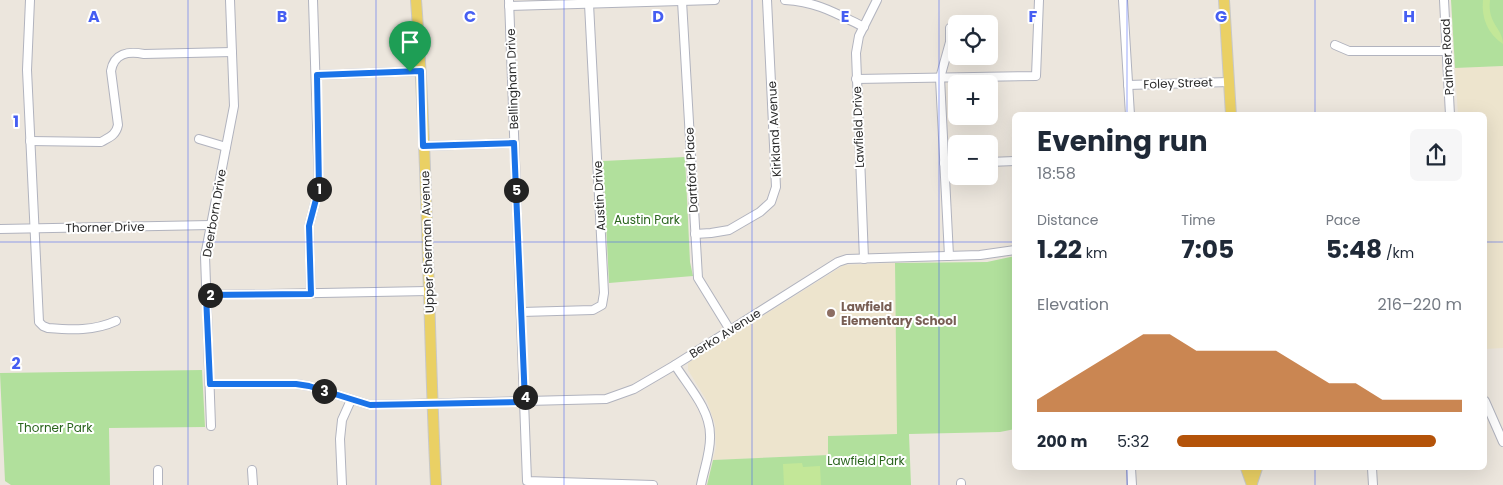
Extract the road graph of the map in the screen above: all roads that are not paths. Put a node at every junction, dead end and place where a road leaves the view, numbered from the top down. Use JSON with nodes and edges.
{"nodes":[{"id":1,"x":30,"y":0,"type":"edge"},
{"id":2,"x":230,"y":0,"type":"edge"},
{"id":3,"x":313,"y":0,"type":"edge"},
{"id":4,"x":416,"y":0,"type":"edge"},
{"id":5,"x":715,"y":0,"type":"edge"},
{"id":6,"x":767,"y":0,"type":"edge"},
{"id":7,"x":785,"y":0,"type":"edge"},
{"id":8,"x":877,"y":0,"type":"edge"},
{"id":9,"x":1038,"y":0,"type":"edge"},
{"id":10,"x":1123,"y":0,"type":"edge"},
{"id":11,"x":1224,"y":0,"type":"edge"},
{"id":12,"x":1444,"y":0,"type":"edge"},
{"id":13,"x":682,"y":1,"type":"edge"},
{"id":14,"x":509,"y":3,"type":"edge"},
{"id":15,"x":589,"y":4,"type":"junction"},
{"id":16,"x":864,"y":27,"type":"junction"},
{"id":17,"x":1335,"y":45,"type":"dead end"},
{"id":18,"x":948,"y":49,"type":"edge"},
{"id":19,"x":1447,"y":51,"type":"junction"},
{"id":20,"x":232,"y":52,"type":"junction"},
{"id":21,"x":421,"y":71,"type":"junction"},
{"id":22,"x":317,"y":75,"type":"junction"},
{"id":23,"x":940,"y":78,"type":"junction"},
{"id":24,"x":856,"y":79,"type":"junction"},
{"id":25,"x":1229,"y":82,"type":"junction"},
{"id":26,"x":1128,"y":85,"type":"junction"},
{"id":27,"x":1130,"y":112,"type":"edge"},
{"id":28,"x":1231,"y":112,"type":"edge"},
{"id":29,"x":1450,"y":112,"type":"edge"},
{"id":30,"x":199,"y":139,"type":"dead end"},
{"id":31,"x":30,"y":141,"type":"junction"},
{"id":32,"x":514,"y":143,"type":"junction"},
{"id":33,"x":226,"y":146,"type":"junction"},
{"id":34,"x":423,"y":146,"type":"junction"},
{"id":35,"x":1012,"y":161,"type":"edge"},
{"id":36,"x":998,"y":162,"type":"edge"},
{"id":37,"x":944,"y":163,"type":"junction"},
{"id":38,"x":948,"y":163,"type":"edge"},
{"id":39,"x":211,"y":226,"type":"junction"},
{"id":40,"x":34,"y":228,"type":"junction"},
{"id":41,"x":0,"y":229,"type":"edge"},
{"id":42,"x":695,"y":234,"type":"junction"},
{"id":43,"x":1012,"y":250,"type":"edge"},
{"id":44,"x":949,"y":256,"type":"junction"},
{"id":45,"x":864,"y":259,"type":"junction"},
{"id":46,"x":428,"y":290,"type":"junction"},
{"id":47,"x":311,"y":294,"type":"junction"},
{"id":48,"x":206,"y":295,"type":"junction"},
{"id":49,"x":521,"y":312,"type":"junction"},
{"id":50,"x":116,"y":321,"type":"dead end"},
{"id":51,"x":730,"y":330,"type":"junction"},
{"id":52,"x":675,"y":365,"type":"junction"},
{"id":53,"x":210,"y":384,"type":"junction"},
{"id":54,"x":351,"y":400,"type":"junction"},
{"id":55,"x":525,"y":402,"type":"junction"},
{"id":56,"x":432,"y":403,"type":"junction"},
{"id":57,"x":1487,"y":406,"type":"edge"},
{"id":58,"x":212,"y":426,"type":"dead end"},
{"id":59,"x":1503,"y":442,"type":"edge"},
{"id":60,"x":158,"y":470,"type":"dead end"},
{"id":61,"x":252,"y":470,"type":"dead end"},
{"id":62,"x":1131,"y":470,"type":"edge"},
{"id":63,"x":1247,"y":470,"type":"edge"},
{"id":64,"x":1256,"y":470,"type":"edge"},
{"id":65,"x":1372,"y":470,"type":"edge"},
{"id":66,"x":609,"y":484,"type":"edge"},
{"id":67,"x":1252,"y":484,"type":"edge"},
{"id":68,"x":158,"y":485,"type":"edge"},
{"id":69,"x":253,"y":485,"type":"edge"},
{"id":70,"x":342,"y":485,"type":"edge"},
{"id":71,"x":436,"y":485,"type":"edge"},
{"id":72,"x":653,"y":485,"type":"edge"},
{"id":73,"x":700,"y":485,"type":"edge"},
{"id":74,"x":1132,"y":485,"type":"edge"},
{"id":75,"x":1373,"y":485,"type":"edge"}],
"edges":[{"from":1,"to":31,"type":"street"},
{"from":2,"to":20,"type":"street","name":"Deerborn Drive"},
{"from":3,"to":22,"type":"street"},
{"from":4,"to":21,"type":"main road","name":"Upper Sherman Avenue"},
{"from":5,"to":13,"type":"street"},
{"from":6,"to":42,"type":"street","name":"Kirkland Avenue"},
{"from":7,"to":16,"type":"street"},
{"from":8,"to":16,"type":"street","name":"Lawfield Drive"},
{"from":9,"to":23,"type":"street"},
{"from":10,"to":26,"type":"street"},
{"from":11,"to":25,"type":"main road"},
{"from":12,"to":19,"type":"street","name":"Palmer Road"},
{"from":13,"to":15,"type":"street"},
{"from":13,"to":42,"type":"street","name":"Dartford Place"},
{"from":14,"to":15,"type":"street"},
{"from":14,"to":32,"type":"street","name":"Bellingham Drive"},
{"from":15,"to":49,"type":"street","name":"Austin Drive"},
{"from":16,"to":24,"type":"street","name":"Lawfield Drive"},
{"from":17,"to":19,"type":"street"},
{"from":18,"to":23,"type":"street"},
{"from":19,"to":29,"type":"street","name":"Palmer Road"},
{"from":20,"to":31,"type":"street"},
{"from":20,"to":33,"type":"street","name":"Deerborn Drive"},
{"from":21,"to":22,"type":"street"},
{"from":21,"to":34,"type":"main road","name":"Upper Sherman Avenue"},
{"from":22,"to":47,"type":"street"},
{"from":23,"to":24,"type":"street"},
{"from":23,"to":37,"type":"street"},
{"from":24,"to":45,"type":"street","name":"Lawfield Drive"},
{"from":25,"to":26,"type":"street","name":"Foley Street"},
{"from":25,"to":28,"type":"main road"},
{"from":26,"to":27,"type":"street"},
{"from":30,"to":33,"type":"street"},
{"from":31,"to":40,"type":"street"},
{"from":32,"to":34,"type":"street"},
{"from":32,"to":49,"type":"street","name":"Bellingham Drive"},
{"from":33,"to":39,"type":"street","name":"Deerborn Drive"},
{"from":34,"to":46,"type":"main road","name":"Upper Sherman Avenue"},
{"from":35,"to":36,"type":"street"},
{"from":37,"to":38,"type":"street"},
{"from":37,"to":44,"type":"street"},
{"from":39,"to":40,"type":"street","name":"Thorner Drive"},
{"from":39,"to":48,"type":"street","name":"Deerborn Drive"},
{"from":40,"to":41,"type":"street","name":"Thorner Drive"},
{"from":40,"to":50,"type":"street"},
{"from":42,"to":51,"type":"street","name":"Dartford Place"},
{"from":43,"to":44,"type":"street","name":"Berko Avenue"},
{"from":44,"to":45,"type":"street","name":"Berko Avenue"},
{"from":45,"to":51,"type":"street","name":"Berko Avenue"},
{"from":46,"to":47,"type":"street"},
{"from":46,"to":56,"type":"main road","name":"Upper Sherman Avenue"},
{"from":47,"to":48,"type":"street"},
{"from":48,"to":53,"type":"street","name":"Deerborn Drive"},
{"from":49,"to":55,"type":"street","name":"Bellingham Drive"},
{"from":51,"to":52,"type":"street","name":"Berko Avenue"},
{"from":52,"to":55,"type":"street","name":"Berko Avenue"},
{"from":52,"to":73,"type":"street"},
{"from":53,"to":54,"type":"street","name":"Berko Avenue"},
{"from":53,"to":58,"type":"street","name":"Deerborn Drive"},
{"from":54,"to":56,"type":"street","name":"Berko Avenue"},
{"from":54,"to":70,"type":"street"},
{"from":55,"to":56,"type":"street","name":"Berko Avenue"},
{"from":55,"to":66,"type":"street","name":"Bellingham Drive"},
{"from":56,"to":71,"type":"main road","name":"Upper Sherman Avenue"},
{"from":57,"to":59,"type":"street"},
{"from":60,"to":68,"type":"street"},
{"from":61,"to":69,"type":"street"},
{"from":62,"to":74,"type":"street"},
{"from":63,"to":67,"type":"main road"},
{"from":64,"to":67,"type":"main road"},
{"from":65,"to":75,"type":"street"},
{"from":66,"to":72,"type":"street","name":"Bellingham Drive"}]}
